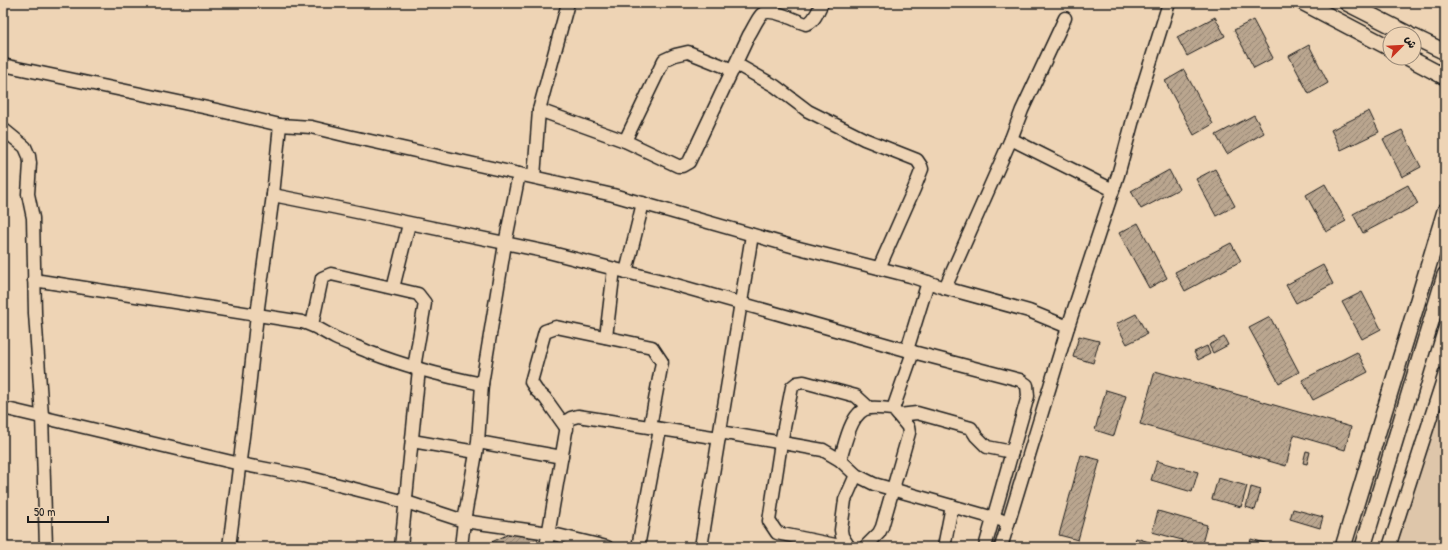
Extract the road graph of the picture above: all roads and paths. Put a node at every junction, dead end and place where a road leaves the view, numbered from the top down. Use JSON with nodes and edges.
{"nodes":[{"id":1,"x":568,"y":3,"type":"edge"},
{"id":2,"x":822,"y":3,"type":"edge"},
{"id":3,"x":1169,"y":3,"type":"edge"},
{"id":4,"x":1304,"y":3,"type":"edge"},
{"id":5,"x":1347,"y":3,"type":"edge"},
{"id":6,"x":1065,"y":18,"type":"dead end"},
{"id":7,"x":1392,"y":26,"type":"edge"},
{"id":8,"x":1422,"y":41,"type":"edge"},
{"id":9,"x":1382,"y":44,"type":"edge"},
{"id":10,"x":1445,"y":52,"type":"edge"},
{"id":11,"x":3,"y":65,"type":"edge"},
{"id":12,"x":1422,"y":65,"type":"edge"},
{"id":13,"x":734,"y":67,"type":"junction"},
{"id":14,"x":1445,"y":77,"type":"edge"},
{"id":15,"x":539,"y":110,"type":"junction"},
{"id":16,"x":280,"y":125,"type":"junction"},
{"id":17,"x":3,"y":129,"type":"edge"},
{"id":18,"x":1011,"y":139,"type":"junction"},
{"id":19,"x":625,"y":141,"type":"junction"},
{"id":20,"x":519,"y":174,"type":"junction"},
{"id":21,"x":534,"y":177,"type":"junction"},
{"id":22,"x":1114,"y":190,"type":"junction"},
{"id":23,"x":274,"y":195,"type":"junction"},
{"id":24,"x":643,"y":203,"type":"junction"},
{"id":25,"x":1445,"y":211,"type":"edge"},
{"id":26,"x":409,"y":224,"type":"junction"},
{"id":27,"x":752,"y":234,"type":"junction"},
{"id":28,"x":505,"y":244,"type":"junction"},
{"id":29,"x":879,"y":268,"type":"junction"},
{"id":30,"x":614,"y":269,"type":"junction"},
{"id":31,"x":626,"y":272,"type":"junction"},
{"id":32,"x":1445,"y":275,"type":"edge"},
{"id":33,"x":34,"y":280,"type":"junction"},
{"id":34,"x":928,"y":282,"type":"junction"},
{"id":35,"x":393,"y":288,"type":"junction"},
{"id":36,"x":945,"y":288,"type":"junction"},
{"id":37,"x":741,"y":304,"type":"junction"},
{"id":38,"x":257,"y":315,"type":"junction"},
{"id":39,"x":312,"y":325,"type":"junction"},
{"id":40,"x":1068,"y":327,"type":"junction"},
{"id":41,"x":606,"y":337,"type":"junction"},
{"id":42,"x":910,"y":351,"type":"junction"},
{"id":43,"x":416,"y":368,"type":"junction"},
{"id":44,"x":1445,"y":373,"type":"edge"},
{"id":45,"x":482,"y":384,"type":"junction"},
{"id":46,"x":3,"y":408,"type":"edge"},
{"id":47,"x":869,"y":408,"type":"junction"},
{"id":48,"x":896,"y":412,"type":"junction"},
{"id":49,"x":42,"y":416,"type":"junction"},
{"id":50,"x":655,"y":428,"type":"junction"},
{"id":51,"x":567,"y":429,"type":"junction"},
{"id":52,"x":719,"y":435,"type":"junction"},
{"id":53,"x":412,"y":441,"type":"junction"},
{"id":54,"x":780,"y":443,"type":"junction"},
{"id":55,"x":477,"y":447,"type":"junction"},
{"id":56,"x":1012,"y":452,"type":"junction"},
{"id":57,"x":562,"y":457,"type":"junction"},
{"id":58,"x":840,"y":460,"type":"junction"},
{"id":59,"x":240,"y":464,"type":"junction"},
{"id":60,"x":856,"y":475,"type":"junction"},
{"id":61,"x":892,"y":490,"type":"junction"},
{"id":62,"x":406,"y":502,"type":"junction"},
{"id":63,"x":952,"y":506,"type":"junction"},
{"id":64,"x":994,"y":518,"type":"junction"},
{"id":65,"x":464,"y":521,"type":"junction"},
{"id":66,"x":1008,"y":522,"type":"junction"},
{"id":67,"x":549,"y":532,"type":"junction"},
{"id":68,"x":46,"y":547,"type":"edge"},
{"id":69,"x":229,"y":547,"type":"edge"},
{"id":70,"x":401,"y":547,"type":"edge"},
{"id":71,"x":461,"y":547,"type":"edge"},
{"id":72,"x":546,"y":547,"type":"edge"},
{"id":73,"x":607,"y":547,"type":"edge"},
{"id":74,"x":638,"y":547,"type":"edge"},
{"id":75,"x":701,"y":547,"type":"edge"},
{"id":76,"x":845,"y":547,"type":"edge"},
{"id":77,"x":849,"y":547,"type":"edge"},
{"id":78,"x":865,"y":547,"type":"edge"},
{"id":79,"x":944,"y":547,"type":"edge"},
{"id":80,"x":985,"y":547,"type":"edge"},
{"id":81,"x":1001,"y":547,"type":"edge"},
{"id":82,"x":1343,"y":547,"type":"edge"},
{"id":83,"x":1363,"y":547,"type":"edge"},
{"id":84,"x":1389,"y":547,"type":"edge"}],
"edges":[{"from":1,"to":15,"type":"street"},
{"from":2,"to":13,"type":"street"},
{"from":3,"to":22,"type":"street"},
{"from":4,"to":9,"type":"main road"},
{"from":5,"to":7,"type":"main road"},
{"from":6,"to":18,"type":"street"},
{"from":8,"to":10,"type":"main road"},
{"from":11,"to":16,"type":"street"},
{"from":12,"to":14,"type":"main road"},
{"from":13,"to":19,"type":"street"},
{"from":13,"to":19,"type":"street"},
{"from":13,"to":29,"type":"street"},
{"from":15,"to":19,"type":"street"},
{"from":15,"to":21,"type":"street"},
{"from":16,"to":20,"type":"street"},
{"from":16,"to":23,"type":"street"},
{"from":17,"to":33,"type":"street"},
{"from":18,"to":22,"type":"street"},
{"from":18,"to":36,"type":"street"},
{"from":20,"to":21,"type":"street"},
{"from":20,"to":28,"type":"street"},
{"from":21,"to":24,"type":"street"},
{"from":22,"to":40,"type":"street"},
{"from":23,"to":26,"type":"street"},
{"from":23,"to":38,"type":"street"},
{"from":24,"to":27,"type":"street"},
{"from":24,"to":31,"type":"street"},
{"from":25,"to":82,"type":"main road"},
{"from":26,"to":28,"type":"street"},
{"from":26,"to":35,"type":"street"},
{"from":27,"to":29,"type":"street"},
{"from":27,"to":37,"type":"street"},
{"from":28,"to":30,"type":"street"},
{"from":28,"to":45,"type":"street"},
{"from":29,"to":34,"type":"street"},
{"from":30,"to":31,"type":"street"},
{"from":30,"to":41,"type":"street"},
{"from":31,"to":37,"type":"street"},
{"from":32,"to":83,"type":"main road"},
{"from":33,"to":38,"type":"street"},
{"from":33,"to":49,"type":"street"},
{"from":34,"to":36,"type":"street"},
{"from":34,"to":42,"type":"street"},
{"from":35,"to":39,"type":"street"},
{"from":35,"to":43,"type":"street"},
{"from":36,"to":40,"type":"street"},
{"from":37,"to":42,"type":"street"},
{"from":37,"to":52,"type":"street"},
{"from":38,"to":39,"type":"street"},
{"from":38,"to":59,"type":"street"},
{"from":39,"to":43,"type":"street"},
{"from":40,"to":66,"type":"street"},
{"from":41,"to":50,"type":"street"},
{"from":41,"to":51,"type":"street"},
{"from":42,"to":48,"type":"street"},
{"from":42,"to":56,"type":"street"},
{"from":43,"to":45,"type":"street"},
{"from":43,"to":53,"type":"street"},
{"from":44,"to":84,"type":"street"},
{"from":45,"to":55,"type":"street"},
{"from":46,"to":49,"type":"street"},
{"from":47,"to":48,"type":"street"},
{"from":47,"to":54,"type":"street"},
{"from":47,"to":58,"type":"street"},
{"from":48,"to":56,"type":"street"},
{"from":48,"to":61,"type":"street"},
{"from":49,"to":59,"type":"street"},
{"from":49,"to":68,"type":"street"},
{"from":50,"to":51,"type":"street"},
{"from":50,"to":52,"type":"street"},
{"from":50,"to":74,"type":"street"},
{"from":51,"to":57,"type":"street"},
{"from":52,"to":54,"type":"street"},
{"from":52,"to":75,"type":"street"},
{"from":53,"to":55,"type":"street"},
{"from":53,"to":62,"type":"street"},
{"from":54,"to":58,"type":"street"},
{"from":54,"to":76,"type":"street"},
{"from":55,"to":57,"type":"street"},
{"from":55,"to":65,"type":"street"},
{"from":56,"to":64,"type":"street"},
{"from":57,"to":67,"type":"street"},
{"from":58,"to":60,"type":"street"},
{"from":59,"to":62,"type":"street"},
{"from":59,"to":69,"type":"street"},
{"from":60,"to":61,"type":"street"},
{"from":60,"to":77,"type":"street"},
{"from":61,"to":63,"type":"street"},
{"from":61,"to":78,"type":"street"},
{"from":62,"to":65,"type":"street"},
{"from":62,"to":70,"type":"street"},
{"from":63,"to":64,"type":"street"},
{"from":63,"to":79,"type":"street"},
{"from":64,"to":66,"type":"street"},
{"from":64,"to":80,"type":"street"},
{"from":65,"to":67,"type":"street"},
{"from":65,"to":71,"type":"street"},
{"from":66,"to":81,"type":"street"},
{"from":67,"to":72,"type":"street"},
{"from":67,"to":73,"type":"street"}]}
